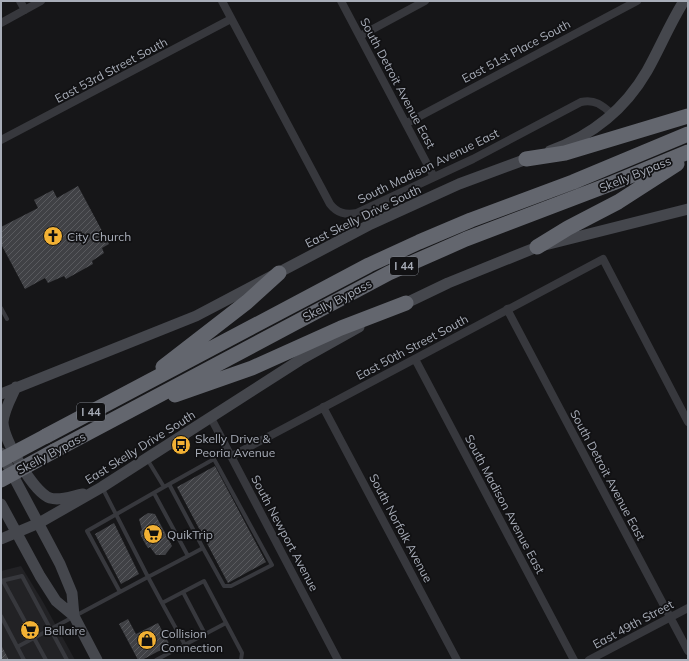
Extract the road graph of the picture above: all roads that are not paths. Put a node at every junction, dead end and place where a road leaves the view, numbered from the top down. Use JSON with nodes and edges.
{"nodes":[{"id":1,"x":20,"y":1,"type":"edge"},
{"id":2,"x":41,"y":1,"type":"edge"},
{"id":3,"x":222,"y":1,"type":"edge"},
{"id":4,"x":341,"y":1,"type":"edge"},
{"id":5,"x":425,"y":1,"type":"edge"},
{"id":6,"x":637,"y":1,"type":"edge"},
{"id":7,"x":684,"y":1,"type":"edge"},
{"id":8,"x":25,"y":10,"type":"junction"},
{"id":9,"x":231,"y":19,"type":"junction"},
{"id":10,"x":1,"y":23,"type":"edge"},
{"id":11,"x":360,"y":36,"type":"junction"},
{"id":12,"x":612,"y":114,"type":"junction"},
{"id":13,"x":688,"y":116,"type":"edge"},
{"id":14,"x":407,"y":123,"type":"junction"},
{"id":15,"x":688,"y":134,"type":"edge"},
{"id":16,"x":1,"y":140,"type":"edge"},
{"id":17,"x":688,"y":152,"type":"edge"},
{"id":18,"x":688,"y":157,"type":"edge"},
{"id":19,"x":526,"y":159,"type":"junction"},
{"id":20,"x":434,"y":177,"type":"junction"},
{"id":21,"x":688,"y":209,"type":"edge"},
{"id":22,"x":538,"y":247,"type":"junction"},
{"id":23,"x":279,"y":273,"type":"junction"},
{"id":24,"x":406,"y":303,"type":"junction"},
{"id":25,"x":1,"y":308,"type":"edge"},
{"id":26,"x":507,"y":310,"type":"junction"},
{"id":27,"x":7,"y":319,"type":"dead end"},
{"id":28,"x":415,"y":360,"type":"junction"},
{"id":29,"x":16,"y":387,"type":"junction"},
{"id":30,"x":136,"y":388,"type":"junction"},
{"id":31,"x":1,"y":394,"type":"edge"},
{"id":32,"x":323,"y":407,"type":"junction"},
{"id":33,"x":132,"y":410,"type":"junction"},
{"id":34,"x":211,"y":418,"type":"junction"},
{"id":35,"x":688,"y":422,"type":"edge"},
{"id":36,"x":1,"y":453,"type":"edge"},
{"id":37,"x":232,"y":456,"type":"junction"},
{"id":38,"x":147,"y":459,"type":"junction"},
{"id":39,"x":1,"y":460,"type":"edge"},
{"id":40,"x":1,"y":480,"type":"edge"},
{"id":41,"x":169,"y":484,"type":"junction"},
{"id":42,"x":164,"y":488,"type":"junction"},
{"id":43,"x":98,"y":489,"type":"junction"},
{"id":44,"x":154,"y":493,"type":"junction"},
{"id":45,"x":1,"y":504,"type":"edge"},
{"id":46,"x":116,"y":514,"type":"junction"},
{"id":47,"x":39,"y":523,"type":"junction"},
{"id":48,"x":17,"y":533,"type":"junction"},
{"id":49,"x":1,"y":539,"type":"edge"},
{"id":50,"x":203,"y":548,"type":"junction"},
{"id":51,"x":188,"y":556,"type":"junction"},
{"id":52,"x":148,"y":578,"type":"junction"},
{"id":53,"x":2,"y":581,"type":"edge"},
{"id":54,"x":120,"y":592,"type":"junction"},
{"id":55,"x":183,"y":592,"type":"junction"},
{"id":56,"x":162,"y":602,"type":"junction"},
{"id":57,"x":688,"y":608,"type":"edge"},
{"id":58,"x":1,"y":616,"type":"edge"},
{"id":59,"x":74,"y":616,"type":"junction"},
{"id":60,"x":670,"y":618,"type":"junction"},
{"id":61,"x":226,"y":623,"type":"junction"},
{"id":62,"x":51,"y":629,"type":"junction"},
{"id":63,"x":205,"y":634,"type":"junction"},
{"id":64,"x":34,"y":638,"type":"junction"},
{"id":65,"x":185,"y":645,"type":"junction"},
{"id":66,"x":17,"y":647,"type":"junction"},
{"id":67,"x":688,"y":651,"type":"edge"},
{"id":68,"x":24,"y":660,"type":"edge"},
{"id":69,"x":46,"y":660,"type":"edge"},
{"id":70,"x":67,"y":660,"type":"edge"},
{"id":71,"x":97,"y":660,"type":"edge"},
{"id":72,"x":156,"y":660,"type":"edge"},
{"id":73,"x":241,"y":660,"type":"edge"},
{"id":74,"x":338,"y":660,"type":"edge"},
{"id":75,"x":457,"y":660,"type":"edge"},
{"id":76,"x":574,"y":660,"type":"edge"},
{"id":77,"x":589,"y":660,"type":"edge"}],
"edges":[{"from":1,"to":8,"type":"street"},
{"from":2,"to":8,"type":"street"},
{"from":3,"to":9,"type":"street","name":"South Madison Avenue East"},
{"from":4,"to":11,"type":"street","name":"South Detroit Avenue East"},
{"from":5,"to":11,"type":"street"},
{"from":6,"to":14,"type":"street","name":"East 51st Place South"},
{"from":7,"to":12,"type":"main road","name":"East Skelly Drive South"},
{"from":8,"to":10,"type":"street"},
{"from":9,"to":16,"type":"street","name":"East 53rd Street South"},
{"from":9,"to":20,"type":"street","name":"South Madison Avenue East"},
{"from":11,"to":14,"type":"street","name":"South Detroit Avenue East"},
{"from":12,"to":19,"type":"main road","name":"East Skelly Drive South"},
{"from":12,"to":20,"type":"street","name":"South Madison Avenue East"},
{"from":13,"to":19,"type":"highway"},
{"from":14,"to":20,"type":"street","name":"South Detroit Avenue East"},
{"from":15,"to":30,"type":"highway","name":"Skelly Bypass","number":"I 44"},
{"from":17,"to":33,"type":"highway","name":"Skelly Bypass","number":"I 44"},
{"from":18,"to":22,"type":"highway"},
{"from":19,"to":23,"type":"main road","name":"East Skelly Drive South"},
{"from":21,"to":22,"type":"main road","name":"East Skelly Drive South"},
{"from":22,"to":24,"type":"main road","name":"East Skelly Drive South"},
{"from":23,"to":29,"type":"main road","name":"East Skelly Drive South"},
{"from":23,"to":30,"type":"highway"},
{"from":24,"to":33,"type":"highway"},
{"from":24,"to":34,"type":"main road","name":"East Skelly Drive South"},
{"from":25,"to":27,"type":"lane"},
{"from":26,"to":28,"type":"street","name":"East 50th Street South"},
{"from":26,"to":35,"type":"street","name":"East 50th Street South"},
{"from":26,"to":60,"type":"street","name":"South Detroit Avenue East"},
{"from":28,"to":32,"type":"street","name":"East 50th Street South"},
{"from":28,"to":76,"type":"street","name":"South Madison Avenue East"},
{"from":29,"to":31,"type":"main road","name":"East Skelly Drive South"},
{"from":29,"to":43,"type":"main road"},
{"from":30,"to":39,"type":"highway","name":"Skelly Bypass","number":"I 44","bridge":true},
{"from":32,"to":37,"type":"street","name":"East 50th Street South"},
{"from":32,"to":75,"type":"street","name":"South Norfolk Avenue"},
{"from":33,"to":40,"type":"highway","name":"Skelly Bypass","number":"I 44","bridge":true},
{"from":34,"to":37,"type":"street","name":"South Newport Avenue"},
{"from":34,"to":38,"type":"main road","name":"East Skelly Drive South"},
{"from":36,"to":47,"type":"main road"},
{"from":37,"to":74,"type":"street","name":"South Newport Avenue"},
{"from":38,"to":42,"type":"lane"},
{"from":38,"to":43,"type":"main road","name":"East Skelly Drive South"},
{"from":41,"to":42,"type":"lane"},
{"from":41,"to":50,"type":"lane"},
{"from":41,"to":50,"type":"lane"},
{"from":42,"to":44,"type":"lane"},
{"from":43,"to":46,"type":"lane"},
{"from":43,"to":47,"type":"main road","name":"East Skelly Drive South"},
{"from":44,"to":46,"type":"lane"},
{"from":44,"to":51,"type":"lane"},
{"from":45,"to":48,"type":"main road"},
{"from":46,"to":52,"type":"lane"},
{"from":46,"to":54,"type":"lane"},
{"from":47,"to":48,"type":"main road","name":"East Skelly Drive South"},
{"from":47,"to":59,"type":"main road"},
{"from":48,"to":49,"type":"main road","name":"East Skelly Drive South"},
{"from":48,"to":59,"type":"main road"},
{"from":50,"to":51,"type":"lane"},
{"from":51,"to":52,"type":"lane"},
{"from":52,"to":54,"type":"lane"},
{"from":52,"to":56,"type":"lane"},
{"from":53,"to":62,"type":"lane"},
{"from":53,"to":64,"type":"lane"},
{"from":54,"to":59,"type":"lane"},
{"from":55,"to":56,"type":"lane"},
{"from":55,"to":61,"type":"lane"},
{"from":55,"to":63,"type":"lane"},
{"from":56,"to":65,"type":"lane"},
{"from":57,"to":60,"type":"street","name":"East 49th Street"},
{"from":58,"to":66,"type":"lane"},
{"from":59,"to":62,"type":"lane"},
{"from":59,"to":71,"type":"main road"},
{"from":60,"to":67,"type":"street","name":"South Detroit Avenue East"},
{"from":60,"to":77,"type":"street","name":"East 49th Street"},
{"from":61,"to":63,"type":"lane"},
{"from":61,"to":73,"type":"lane"},
{"from":62,"to":64,"type":"lane"},
{"from":62,"to":70,"type":"lane"},
{"from":63,"to":65,"type":"lane"},
{"from":64,"to":66,"type":"lane"},
{"from":64,"to":69,"type":"lane"},
{"from":65,"to":72,"type":"lane"},
{"from":66,"to":68,"type":"lane"}]}
